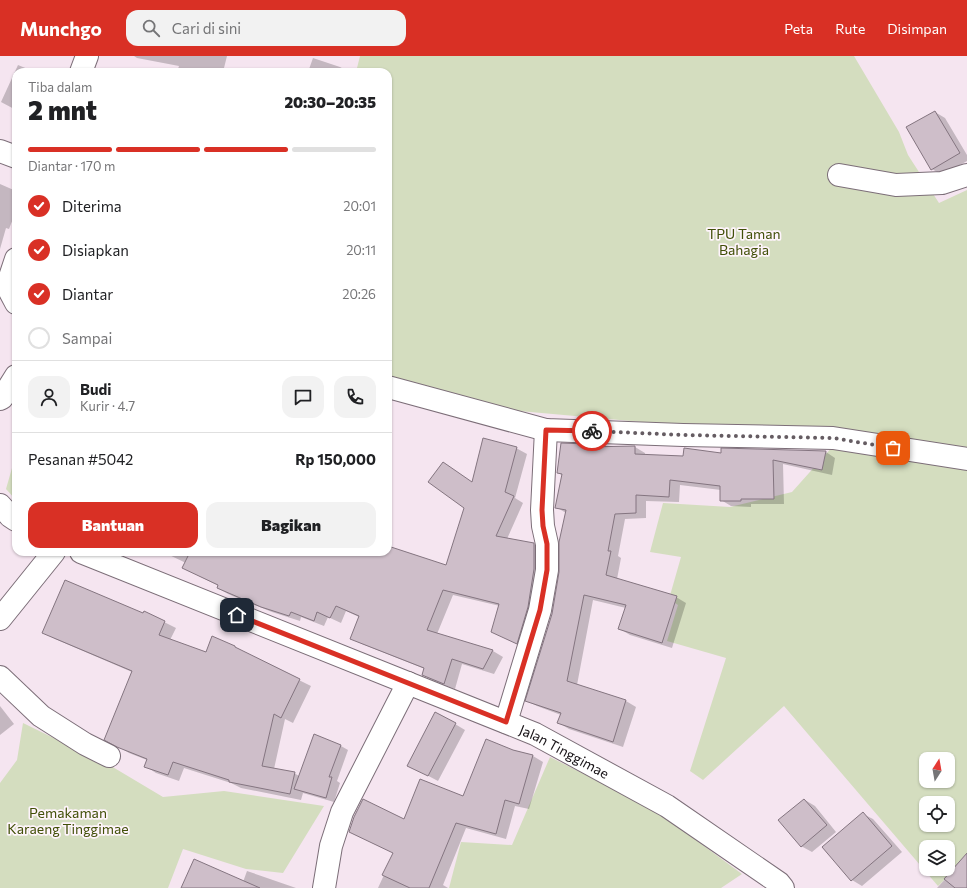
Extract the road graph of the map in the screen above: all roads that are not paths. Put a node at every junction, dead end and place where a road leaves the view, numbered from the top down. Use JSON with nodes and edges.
{"nodes":[{"id":1,"x":87,"y":56,"type":"edge"},
{"id":2,"x":82,"y":68,"type":"edge"},
{"id":3,"x":0,"y":151,"type":"edge"},
{"id":4,"x":12,"y":156,"type":"edge"},
{"id":5,"x":839,"y":175,"type":"dead end"},
{"id":6,"x":967,"y":175,"type":"edge"},
{"id":7,"x":12,"y":274,"type":"edge"},
{"id":8,"x":8,"y":291,"type":"edge"},
{"id":9,"x":12,"y":382,"type":"edge"},
{"id":10,"x":392,"y":388,"type":"edge"},
{"id":11,"x":0,"y":399,"type":"edge"},
{"id":12,"x":546,"y":430,"type":"junction"},
{"id":13,"x":967,"y":459,"type":"edge"},
{"id":14,"x":0,"y":505,"type":"edge"},
{"id":15,"x":12,"y":517,"type":"edge"},
{"id":16,"x":51,"y":556,"type":"edge"},
{"id":17,"x":90,"y":556,"type":"edge"},
{"id":18,"x":0,"y":619,"type":"edge"},
{"id":19,"x":0,"y":677,"type":"edge"},
{"id":20,"x":408,"y":683,"type":"junction"},
{"id":21,"x":506,"y":722,"type":"junction"},
{"id":22,"x":109,"y":756,"type":"dead end"},
{"id":23,"x":324,"y":888,"type":"edge"},
{"id":24,"x":783,"y":888,"type":"edge"}],
"edges":[{"from":1,"to":2,"type":"street"},
{"from":3,"to":4,"type":"street"},
{"from":5,"to":6,"type":"street"},
{"from":7,"to":8,"type":"street"},
{"from":9,"to":11,"type":"street"},
{"from":10,"to":12,"type":"street"},
{"from":12,"to":13,"type":"street"},
{"from":12,"to":21,"type":"street"},
{"from":14,"to":15,"type":"street"},
{"from":16,"to":18,"type":"street"},
{"from":17,"to":20,"type":"street","name":"Jalan Tinggimae"},
{"from":19,"to":22,"type":"street"},
{"from":20,"to":21,"type":"street","name":"Jalan Tinggimae"},
{"from":20,"to":23,"type":"street"},
{"from":21,"to":24,"type":"street","name":"Jalan Tinggimae"}]}
